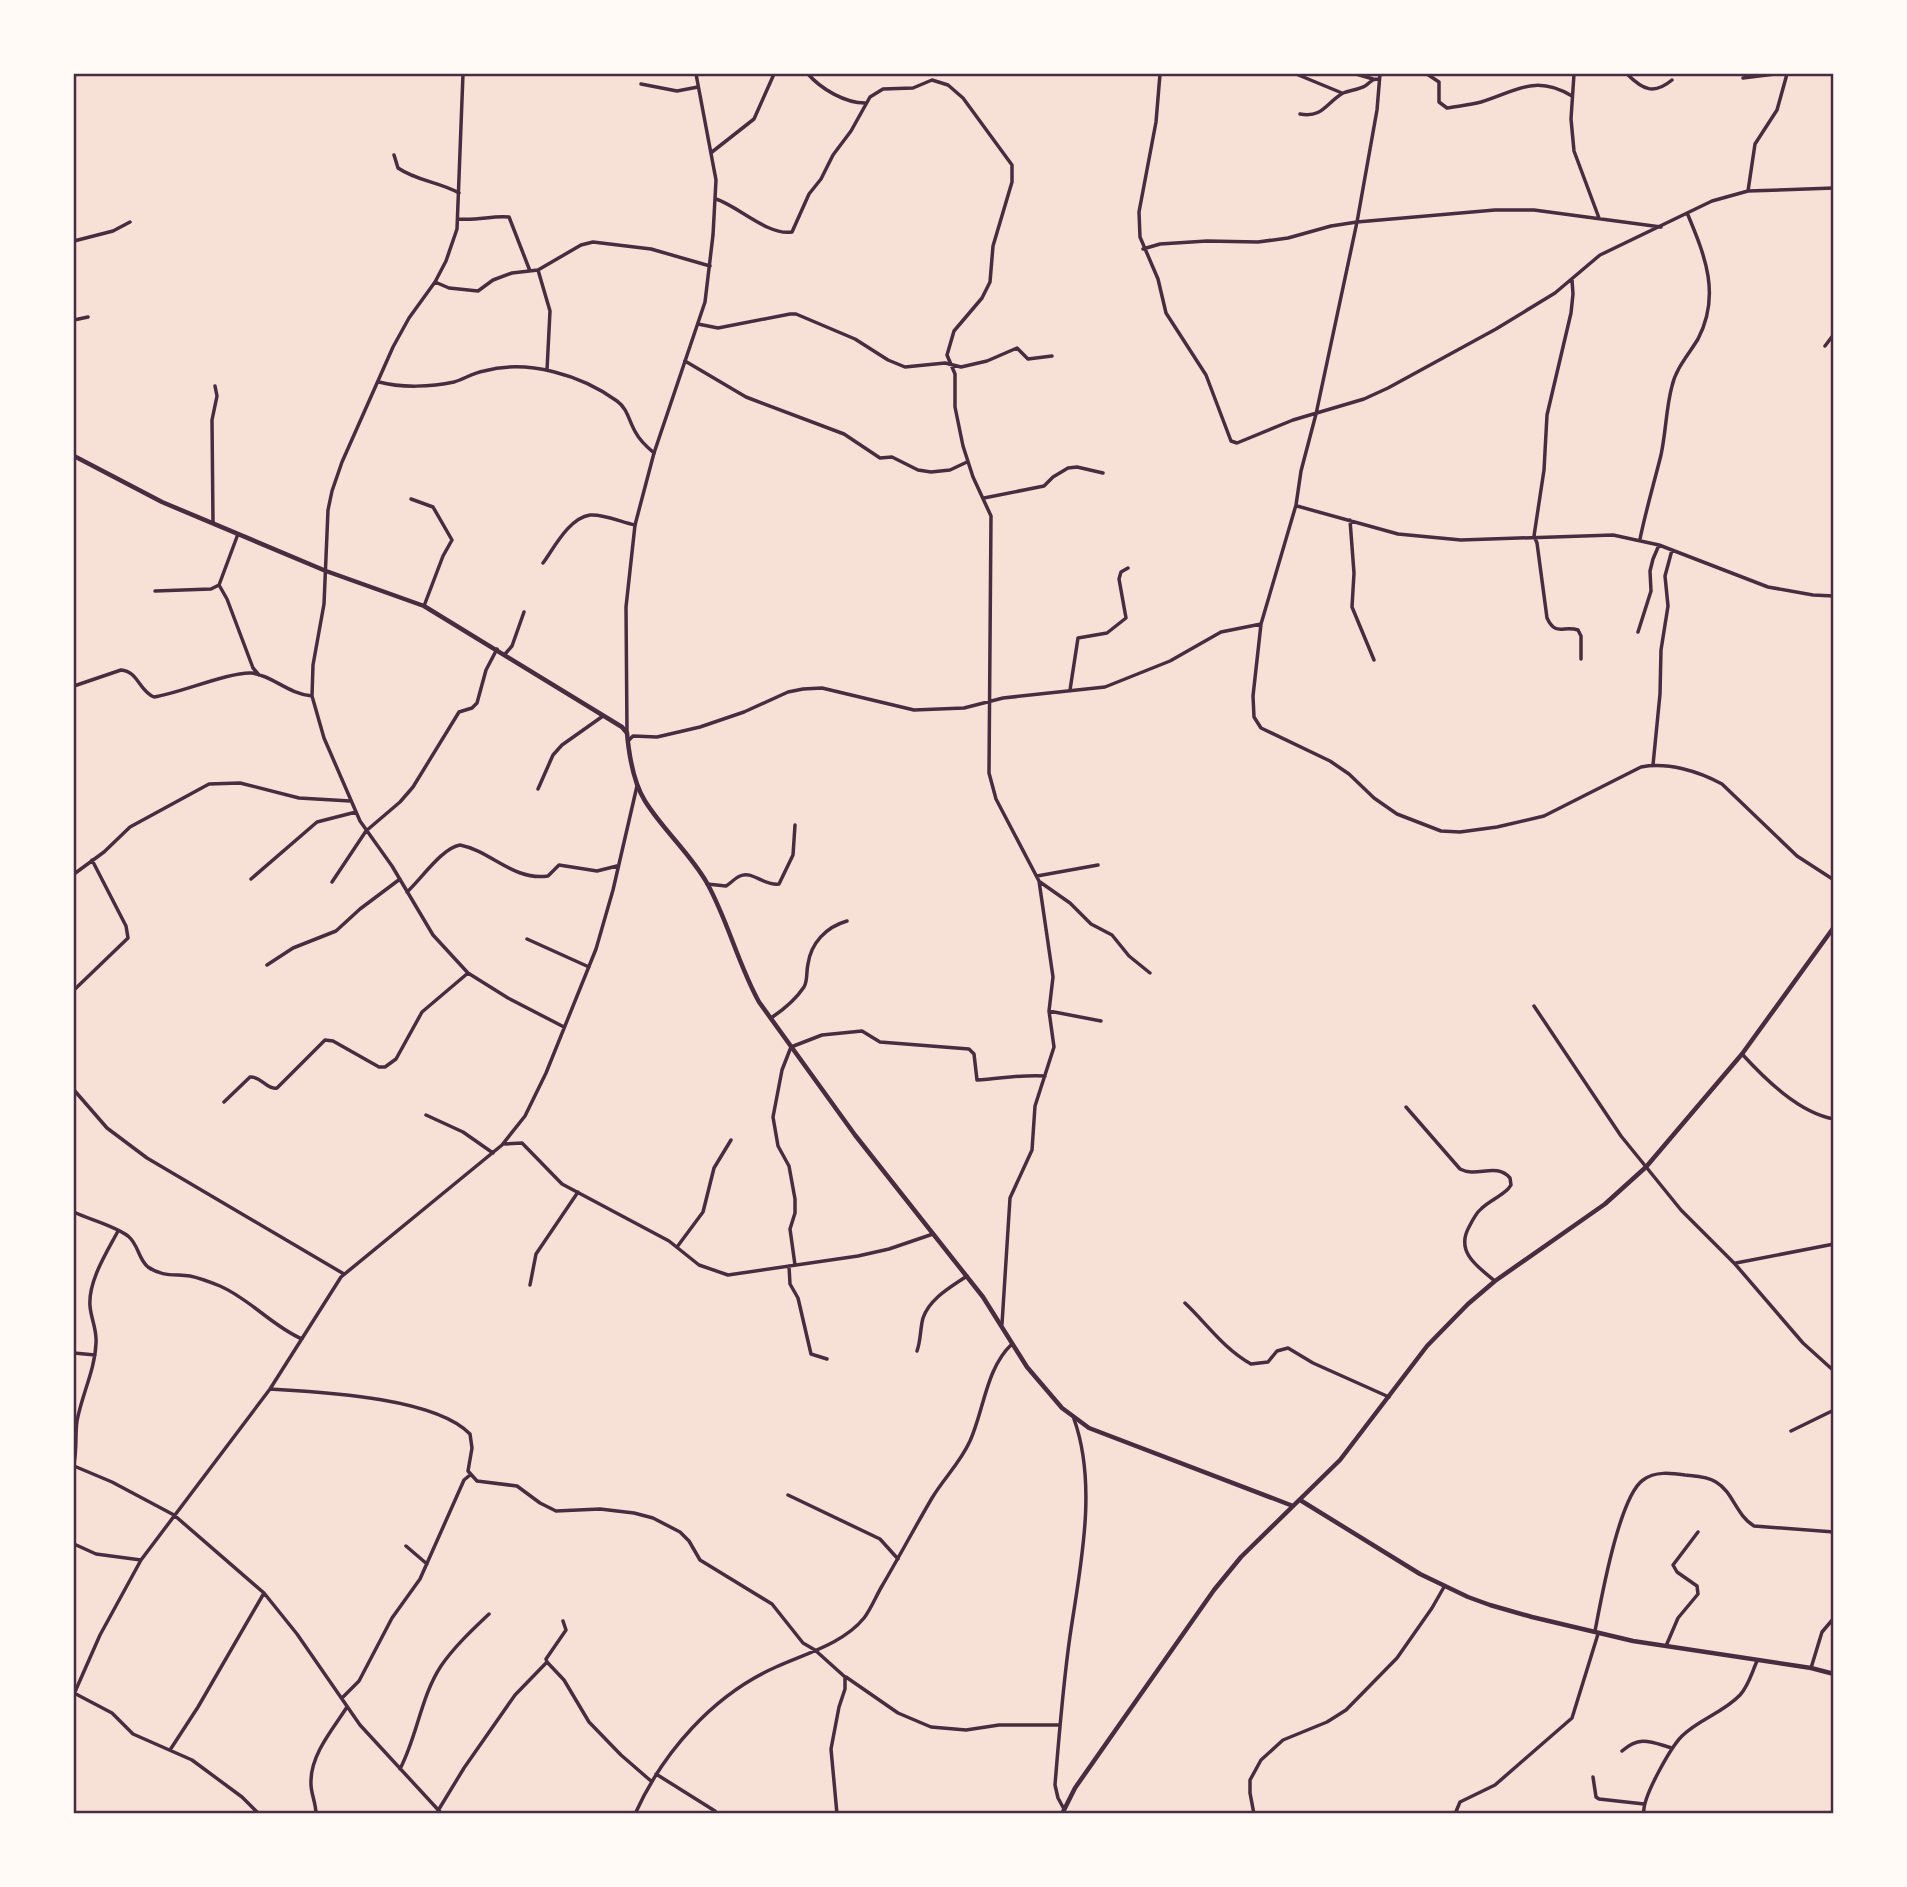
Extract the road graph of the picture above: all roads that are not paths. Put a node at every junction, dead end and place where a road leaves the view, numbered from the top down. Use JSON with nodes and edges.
{"nodes":[{"id":1,"x":463,"y":74,"type":"edge"},
{"id":2,"x":696,"y":74,"type":"edge"},
{"id":3,"x":774,"y":74,"type":"edge"},
{"id":4,"x":808,"y":74,"type":"edge"},
{"id":5,"x":1160,"y":74,"type":"edge"},
{"id":6,"x":1296,"y":74,"type":"edge"},
{"id":7,"x":1356,"y":74,"type":"edge"},
{"id":8,"x":1380,"y":74,"type":"edge"},
{"id":9,"x":1427,"y":74,"type":"edge"},
{"id":10,"x":1574,"y":74,"type":"edge"},
{"id":11,"x":1627,"y":74,"type":"edge"},
{"id":12,"x":1775,"y":74,"type":"edge"},
{"id":13,"x":1787,"y":74,"type":"edge"},
{"id":14,"x":1742,"y":78,"type":"dead end"},
{"id":15,"x":1373,"y":79,"type":"junction"},
{"id":16,"x":1380,"y":79,"type":"junction"},
{"id":17,"x":1672,"y":80,"type":"dead end"},
{"id":18,"x":641,"y":85,"type":"dead end"},
{"id":19,"x":698,"y":87,"type":"junction"},
{"id":20,"x":1343,"y":93,"type":"junction"},
{"id":21,"x":1572,"y":96,"type":"junction"},
{"id":22,"x":857,"y":103,"type":"junction"},
{"id":23,"x":865,"y":103,"type":"junction"},
{"id":24,"x":861,"y":112,"type":"junction"},
{"id":25,"x":1300,"y":114,"type":"dead end"},
{"id":26,"x":712,"y":152,"type":"junction"},
{"id":27,"x":394,"y":155,"type":"dead end"},
{"id":28,"x":1833,"y":188,"type":"edge"},
{"id":29,"x":1748,"y":191,"type":"junction"},
{"id":30,"x":459,"y":193,"type":"junction"},
{"id":31,"x":716,"y":199,"type":"junction"},
{"id":32,"x":1688,"y":215,"type":"junction"},
{"id":33,"x":1599,"y":218,"type":"junction"},
{"id":34,"x":459,"y":219,"type":"junction"},
{"id":35,"x":130,"y":222,"type":"dead end"},
{"id":36,"x":1357,"y":222,"type":"junction"},
{"id":37,"x":1663,"y":227,"type":"junction"},
{"id":38,"x":74,"y":241,"type":"edge"},
{"id":39,"x":1143,"y":249,"type":"junction"},
{"id":40,"x":710,"y":266,"type":"junction"},
{"id":41,"x":538,"y":270,"type":"junction"},
{"id":42,"x":530,"y":271,"type":"junction"},
{"id":43,"x":1572,"y":280,"type":"junction"},
{"id":44,"x":435,"y":282,"type":"junction"},
{"id":45,"x":88,"y":317,"type":"dead end"},
{"id":46,"x":74,"y":320,"type":"edge"},
{"id":47,"x":698,"y":324,"type":"junction"},
{"id":48,"x":1833,"y":334,"type":"edge"},
{"id":49,"x":1825,"y":346,"type":"dead end"},
{"id":50,"x":1052,"y":356,"type":"dead end"},
{"id":51,"x":685,"y":361,"type":"junction"},
{"id":52,"x":950,"y":365,"type":"junction"},
{"id":53,"x":547,"y":370,"type":"junction"},
{"id":54,"x":378,"y":382,"type":"junction"},
{"id":55,"x":215,"y":386,"type":"dead end"},
{"id":56,"x":1316,"y":414,"type":"junction"},
{"id":57,"x":654,"y":453,"type":"junction"},
{"id":58,"x":74,"y":456,"type":"edge"},
{"id":59,"x":968,"y":462,"type":"junction"},
{"id":60,"x":1103,"y":473,"type":"dead end"},
{"id":61,"x":984,"y":498,"type":"junction"},
{"id":62,"x":411,"y":499,"type":"dead end"},
{"id":63,"x":1296,"y":505,"type":"junction"},
{"id":64,"x":1350,"y":520,"type":"junction"},
{"id":65,"x":213,"y":522,"type":"junction"},
{"id":66,"x":635,"y":525,"type":"junction"},
{"id":67,"x":238,"y":534,"type":"junction"},
{"id":68,"x":1534,"y":537,"type":"junction"},
{"id":69,"x":1640,"y":540,"type":"junction"},
{"id":70,"x":1659,"y":545,"type":"junction"},
{"id":71,"x":1672,"y":550,"type":"junction"},
{"id":72,"x":543,"y":564,"type":"dead end"},
{"id":73,"x":1128,"y":568,"type":"dead end"},
{"id":74,"x":326,"y":571,"type":"junction"},
{"id":75,"x":219,"y":585,"type":"junction"},
{"id":76,"x":155,"y":591,"type":"dead end"},
{"id":77,"x":1833,"y":596,"type":"edge"},
{"id":78,"x":424,"y":606,"type":"junction"},
{"id":79,"x":524,"y":612,"type":"dead end"},
{"id":80,"x":1261,"y":624,"type":"junction"},
{"id":81,"x":1638,"y":632,"type":"dead end"},
{"id":82,"x":497,"y":649,"type":"junction"},
{"id":83,"x":505,"y":654,"type":"junction"},
{"id":84,"x":1581,"y":659,"type":"dead end"},
{"id":85,"x":1374,"y":660,"type":"dead end"},
{"id":86,"x":260,"y":676,"type":"junction"},
{"id":87,"x":74,"y":686,"type":"edge"},
{"id":88,"x":1070,"y":691,"type":"junction"},
{"id":89,"x":312,"y":696,"type":"junction"},
{"id":90,"x":991,"y":701,"type":"junction"},
{"id":91,"x":605,"y":715,"type":"junction"},
{"id":92,"x":627,"y":733,"type":"junction"},
{"id":93,"x":628,"y":741,"type":"junction"},
{"id":94,"x":1653,"y":765,"type":"junction"},
{"id":95,"x":637,"y":784,"type":"junction"},
{"id":96,"x":538,"y":789,"type":"dead end"},
{"id":97,"x":350,"y":801,"type":"junction"},
{"id":98,"x":356,"y":812,"type":"junction"},
{"id":99,"x":795,"y":825,"type":"dead end"},
{"id":100,"x":366,"y":831,"type":"junction"},
{"id":101,"x":92,"y":860,"type":"junction"},
{"id":102,"x":1098,"y":864,"type":"dead end"},
{"id":103,"x":617,"y":866,"type":"junction"},
{"id":104,"x":74,"y":874,"type":"edge"},
{"id":105,"x":1037,"y":876,"type":"junction"},
{"id":106,"x":251,"y":879,"type":"dead end"},
{"id":107,"x":400,"y":880,"type":"junction"},
{"id":108,"x":1833,"y":880,"type":"edge"},
{"id":109,"x":1039,"y":881,"type":"junction"},
{"id":110,"x":332,"y":882,"type":"dead end"},
{"id":111,"x":708,"y":884,"type":"junction"},
{"id":112,"x":407,"y":892,"type":"junction"},
{"id":113,"x":847,"y":921,"type":"dead end"},
{"id":114,"x":1833,"y":927,"type":"edge"},
{"id":115,"x":527,"y":939,"type":"dead end"},
{"id":116,"x":267,"y":965,"type":"dead end"},
{"id":117,"x":589,"y":967,"type":"junction"},
{"id":118,"x":468,"y":973,"type":"junction"},
{"id":119,"x":1150,"y":973,"type":"dead end"},
{"id":120,"x":74,"y":990,"type":"edge"},
{"id":121,"x":1534,"y":1006,"type":"dead end"},
{"id":122,"x":1049,"y":1011,"type":"junction"},
{"id":123,"x":771,"y":1019,"type":"junction"},
{"id":124,"x":1101,"y":1021,"type":"dead end"},
{"id":125,"x":564,"y":1027,"type":"junction"},
{"id":126,"x":792,"y":1047,"type":"junction"},
{"id":127,"x":1742,"y":1054,"type":"junction"},
{"id":128,"x":1045,"y":1076,"type":"junction"},
{"id":129,"x":74,"y":1090,"type":"edge"},
{"id":130,"x":224,"y":1102,"type":"dead end"},
{"id":131,"x":1406,"y":1107,"type":"dead end"},
{"id":132,"x":426,"y":1115,"type":"dead end"},
{"id":133,"x":1833,"y":1119,"type":"edge"},
{"id":134,"x":731,"y":1140,"type":"dead end"},
{"id":135,"x":502,"y":1145,"type":"junction"},
{"id":136,"x":493,"y":1153,"type":"junction"},
{"id":137,"x":1646,"y":1167,"type":"junction"},
{"id":138,"x":578,"y":1192,"type":"junction"},
{"id":139,"x":74,"y":1212,"type":"edge"},
{"id":140,"x":118,"y":1231,"type":"junction"},
{"id":141,"x":934,"y":1233,"type":"junction"},
{"id":142,"x":1833,"y":1244,"type":"edge"},
{"id":143,"x":677,"y":1247,"type":"junction"},
{"id":144,"x":1735,"y":1264,"type":"junction"},
{"id":145,"x":795,"y":1265,"type":"junction"},
{"id":146,"x":789,"y":1266,"type":"junction"},
{"id":147,"x":344,"y":1274,"type":"junction"},
{"id":148,"x":967,"y":1276,"type":"junction"},
{"id":149,"x":1495,"y":1281,"type":"junction"},
{"id":150,"x":530,"y":1285,"type":"dead end"},
{"id":151,"x":1185,"y":1303,"type":"dead end"},
{"id":152,"x":1002,"y":1324,"type":"junction"},
{"id":153,"x":302,"y":1339,"type":"junction"},
{"id":154,"x":1012,"y":1344,"type":"junction"},
{"id":155,"x":917,"y":1351,"type":"dead end"},
{"id":156,"x":74,"y":1353,"type":"edge"},
{"id":157,"x":95,"y":1355,"type":"junction"},
{"id":158,"x":827,"y":1359,"type":"dead end"},
{"id":159,"x":1833,"y":1371,"type":"edge"},
{"id":160,"x":270,"y":1389,"type":"junction"},
{"id":161,"x":1389,"y":1397,"type":"junction"},
{"id":162,"x":1833,"y":1410,"type":"edge"},
{"id":163,"x":1074,"y":1419,"type":"junction"},
{"id":164,"x":1791,"y":1431,"type":"dead end"},
{"id":165,"x":74,"y":1465,"type":"edge"},
{"id":166,"x":470,"y":1475,"type":"junction"},
{"id":167,"x":788,"y":1495,"type":"dead end"},
{"id":168,"x":1300,"y":1500,"type":"junction"},
{"id":169,"x":1293,"y":1506,"type":"junction"},
{"id":170,"x":174,"y":1515,"type":"junction"},
{"id":171,"x":1698,"y":1532,"type":"dead end"},
{"id":172,"x":1833,"y":1532,"type":"edge"},
{"id":173,"x":74,"y":1544,"type":"edge"},
{"id":174,"x":406,"y":1546,"type":"dead end"},
{"id":175,"x":898,"y":1559,"type":"junction"},
{"id":176,"x":141,"y":1560,"type":"junction"},
{"id":177,"x":427,"y":1564,"type":"junction"},
{"id":178,"x":1444,"y":1587,"type":"junction"},
{"id":179,"x":264,"y":1593,"type":"junction"},
{"id":180,"x":489,"y":1614,"type":"dead end"},
{"id":181,"x":1833,"y":1618,"type":"edge"},
{"id":182,"x":563,"y":1621,"type":"dead end"},
{"id":183,"x":1597,"y":1633,"type":"junction"},
{"id":184,"x":1666,"y":1646,"type":"junction"},
{"id":185,"x":815,"y":1650,"type":"junction"},
{"id":186,"x":1757,"y":1661,"type":"junction"},
{"id":187,"x":547,"y":1662,"type":"junction"},
{"id":188,"x":1811,"y":1668,"type":"junction"},
{"id":189,"x":1833,"y":1674,"type":"edge"},
{"id":190,"x":845,"y":1677,"type":"junction"},
{"id":191,"x":74,"y":1694,"type":"edge"},
{"id":192,"x":342,"y":1698,"type":"junction"},
{"id":193,"x":348,"y":1706,"type":"junction"},
{"id":194,"x":1060,"y":1726,"type":"junction"},
{"id":195,"x":1673,"y":1748,"type":"junction"},
{"id":196,"x":170,"y":1750,"type":"junction"},
{"id":197,"x":1622,"y":1751,"type":"dead end"},
{"id":198,"x":400,"y":1769,"type":"junction"},
{"id":199,"x":656,"y":1774,"type":"junction"},
{"id":200,"x":1593,"y":1777,"type":"dead end"},
{"id":201,"x":651,"y":1781,"type":"junction"},
{"id":202,"x":1644,"y":1804,"type":"junction"},
{"id":203,"x":437,"y":1811,"type":"edge"},
{"id":204,"x":715,"y":1811,"type":"dead end"},
{"id":205,"x":1063,"y":1811,"type":"edge"},
{"id":206,"x":259,"y":1814,"type":"edge"},
{"id":207,"x":316,"y":1814,"type":"edge"},
{"id":208,"x":442,"y":1814,"type":"edge"},
{"id":209,"x":635,"y":1814,"type":"edge"},
{"id":210,"x":837,"y":1814,"type":"edge"},
{"id":211,"x":1254,"y":1814,"type":"edge"},
{"id":212,"x":1455,"y":1814,"type":"edge"},
{"id":213,"x":1644,"y":1814,"type":"edge"}],
"edges":[{"from":1,"to":30,"type":"street"},
{"from":2,"to":19,"type":"street"},
{"from":3,"to":26,"type":"street"},
{"from":4,"to":22,"type":"street"},
{"from":5,"to":39,"type":"street"},
{"from":6,"to":20,"type":"street"},
{"from":7,"to":15,"type":"street"},
{"from":8,"to":16,"type":"street"},
{"from":9,"to":21,"type":"street"},
{"from":10,"to":21,"type":"street"},
{"from":11,"to":17,"type":"street"},
{"from":12,"to":14,"type":"street"},
{"from":13,"to":29,"type":"street"},
{"from":15,"to":16,"type":"street"},
{"from":15,"to":20,"type":"street"},
{"from":16,"to":36,"type":"street"},
{"from":18,"to":19,"type":"street"},
{"from":19,"to":26,"type":"street"},
{"from":20,"to":25,"type":"street"},
{"from":21,"to":33,"type":"street"},
{"from":22,"to":23,"type":"street"},
{"from":22,"to":24,"type":"street"},
{"from":23,"to":24,"type":"street"},
{"from":23,"to":52,"type":"street"},
{"from":24,"to":31,"type":"street"},
{"from":26,"to":31,"type":"street"},
{"from":27,"to":30,"type":"street"},
{"from":28,"to":29,"type":"street"},
{"from":29,"to":32,"type":"street"},
{"from":30,"to":34,"type":"street"},
{"from":31,"to":40,"type":"street"},
{"from":32,"to":37,"type":"street"},
{"from":32,"to":69,"type":"street"},
{"from":33,"to":36,"type":"street"},
{"from":33,"to":37,"type":"street"},
{"from":34,"to":42,"type":"street"},
{"from":34,"to":44,"type":"street"},
{"from":35,"to":38,"type":"street"},
{"from":36,"to":39,"type":"street"},
{"from":36,"to":56,"type":"street"},
{"from":37,"to":43,"type":"street"},
{"from":39,"to":56,"type":"street"},
{"from":40,"to":41,"type":"street"},
{"from":40,"to":47,"type":"street"},
{"from":41,"to":42,"type":"street"},
{"from":41,"to":53,"type":"street"},
{"from":42,"to":44,"type":"street"},
{"from":43,"to":56,"type":"street"},
{"from":43,"to":68,"type":"street"},
{"from":44,"to":54,"type":"street"},
{"from":45,"to":46,"type":"street"},
{"from":47,"to":51,"type":"street"},
{"from":47,"to":52,"type":"street"},
{"from":48,"to":49,"type":"street"},
{"from":50,"to":52,"type":"street"},
{"from":51,"to":57,"type":"street"},
{"from":51,"to":59,"type":"street"},
{"from":52,"to":59,"type":"street"},
{"from":53,"to":54,"type":"street"},
{"from":53,"to":57,"type":"street"},
{"from":54,"to":74,"type":"street"},
{"from":55,"to":65,"type":"street"},
{"from":56,"to":63,"type":"street"},
{"from":57,"to":66,"type":"street"},
{"from":58,"to":65,"type":"main road"},
{"from":59,"to":61,"type":"street"},
{"from":60,"to":61,"type":"street"},
{"from":61,"to":90,"type":"street"},
{"from":62,"to":78,"type":"street"},
{"from":63,"to":64,"type":"street"},
{"from":63,"to":80,"type":"street"},
{"from":64,"to":68,"type":"street"},
{"from":64,"to":85,"type":"street"},
{"from":65,"to":67,"type":"main road"},
{"from":66,"to":72,"type":"street"},
{"from":66,"to":92,"type":"street"},
{"from":67,"to":74,"type":"main road"},
{"from":67,"to":75,"type":"street"},
{"from":68,"to":69,"type":"street"},
{"from":68,"to":84,"type":"street"},
{"from":69,"to":70,"type":"street"},
{"from":70,"to":71,"type":"street"},
{"from":70,"to":81,"type":"street"},
{"from":71,"to":77,"type":"street"},
{"from":71,"to":94,"type":"street"},
{"from":73,"to":88,"type":"street"},
{"from":74,"to":78,"type":"main road"},
{"from":74,"to":89,"type":"street"},
{"from":75,"to":76,"type":"street"},
{"from":75,"to":86,"type":"street"},
{"from":78,"to":82,"type":"main road"},
{"from":79,"to":83,"type":"street"},
{"from":80,"to":88,"type":"street"},
{"from":80,"to":94,"type":"street"},
{"from":82,"to":83,"type":"main road"},
{"from":82,"to":100,"type":"street"},
{"from":83,"to":91,"type":"main road"},
{"from":86,"to":87,"type":"street"},
{"from":86,"to":89,"type":"street"},
{"from":88,"to":90,"type":"street"},
{"from":89,"to":97,"type":"street"},
{"from":90,"to":93,"type":"street"},
{"from":90,"to":105,"type":"street"},
{"from":91,"to":92,"type":"main road"},
{"from":91,"to":96,"type":"street"},
{"from":92,"to":93,"type":"main road"},
{"from":93,"to":95,"type":"main road"},
{"from":94,"to":108,"type":"street"},
{"from":95,"to":103,"type":"street"},
{"from":95,"to":111,"type":"main road"},
{"from":97,"to":98,"type":"street"},
{"from":97,"to":101,"type":"street"},
{"from":98,"to":100,"type":"street"},
{"from":98,"to":106,"type":"street"},
{"from":99,"to":111,"type":"street"},
{"from":100,"to":107,"type":"street"},
{"from":100,"to":110,"type":"street"},
{"from":101,"to":104,"type":"street"},
{"from":101,"to":120,"type":"street"},
{"from":102,"to":105,"type":"street"},
{"from":103,"to":112,"type":"street"},
{"from":103,"to":117,"type":"street"},
{"from":105,"to":109,"type":"street"},
{"from":107,"to":112,"type":"street"},
{"from":107,"to":116,"type":"street"},
{"from":109,"to":119,"type":"street"},
{"from":109,"to":122,"type":"street"},
{"from":111,"to":123,"type":"main road"},
{"from":112,"to":118,"type":"street"},
{"from":113,"to":123,"type":"street"},
{"from":114,"to":127,"type":"main road"},
{"from":115,"to":117,"type":"street"},
{"from":117,"to":125,"type":"street"},
{"from":118,"to":125,"type":"street"},
{"from":118,"to":130,"type":"street"},
{"from":121,"to":137,"type":"street"},
{"from":122,"to":124,"type":"street"},
{"from":122,"to":128,"type":"street"},
{"from":123,"to":126,"type":"main road"},
{"from":125,"to":135,"type":"street"},
{"from":126,"to":128,"type":"street"},
{"from":126,"to":141,"type":"main road"},
{"from":126,"to":145,"type":"street"},
{"from":127,"to":133,"type":"street"},
{"from":127,"to":137,"type":"main road"},
{"from":128,"to":152,"type":"street"},
{"from":129,"to":147,"type":"street"},
{"from":131,"to":149,"type":"street"},
{"from":132,"to":136,"type":"street"},
{"from":134,"to":143,"type":"street"},
{"from":135,"to":136,"type":"street"},
{"from":135,"to":138,"type":"street"},
{"from":136,"to":147,"type":"street"},
{"from":137,"to":144,"type":"street"},
{"from":137,"to":149,"type":"main road"},
{"from":138,"to":143,"type":"street"},
{"from":138,"to":150,"type":"street"},
{"from":139,"to":140,"type":"street"},
{"from":140,"to":153,"type":"street"},
{"from":140,"to":157,"type":"street"},
{"from":141,"to":145,"type":"street"},
{"from":141,"to":148,"type":"main road"},
{"from":142,"to":144,"type":"street"},
{"from":143,"to":146,"type":"street"},
{"from":144,"to":159,"type":"street"},
{"from":145,"to":146,"type":"street"},
{"from":146,"to":158,"type":"street"},
{"from":147,"to":153,"type":"street"},
{"from":148,"to":152,"type":"main road"},
{"from":148,"to":155,"type":"street"},
{"from":149,"to":161,"type":"main road"},
{"from":151,"to":161,"type":"street"},
{"from":152,"to":154,"type":"main road"},
{"from":153,"to":160,"type":"street"},
{"from":154,"to":163,"type":"main road"},
{"from":154,"to":175,"type":"street"},
{"from":156,"to":157,"type":"street"},
{"from":157,"to":165,"type":"street"},
{"from":160,"to":166,"type":"street"},
{"from":160,"to":170,"type":"street"},
{"from":161,"to":168,"type":"main road"},
{"from":162,"to":164,"type":"street"},
{"from":163,"to":169,"type":"main road"},
{"from":163,"to":194,"type":"street"},
{"from":165,"to":170,"type":"street"},
{"from":166,"to":177,"type":"street"},
{"from":166,"to":185,"type":"street"},
{"from":167,"to":175,"type":"street"},
{"from":168,"to":169,"type":"main road"},
{"from":168,"to":178,"type":"main road"},
{"from":169,"to":205,"type":"main road"},
{"from":170,"to":176,"type":"street"},
{"from":170,"to":179,"type":"street"},
{"from":171,"to":184,"type":"street"},
{"from":172,"to":183,"type":"street"},
{"from":173,"to":176,"type":"street"},
{"from":174,"to":177,"type":"street"},
{"from":175,"to":185,"type":"street"},
{"from":176,"to":191,"type":"street"},
{"from":177,"to":192,"type":"street"},
{"from":178,"to":183,"type":"main road"},
{"from":178,"to":211,"type":"street"},
{"from":179,"to":192,"type":"street"},
{"from":179,"to":196,"type":"street"},
{"from":180,"to":198,"type":"street"},
{"from":181,"to":188,"type":"street"},
{"from":182,"to":187,"type":"street"},
{"from":183,"to":184,"type":"main road"},
{"from":183,"to":212,"type":"street"},
{"from":184,"to":186,"type":"main road"},
{"from":185,"to":190,"type":"street"},
{"from":185,"to":199,"type":"street"},
{"from":186,"to":188,"type":"main road"},
{"from":186,"to":195,"type":"street"},
{"from":187,"to":201,"type":"street"},
{"from":187,"to":203,"type":"street"},
{"from":188,"to":189,"type":"main road"},
{"from":190,"to":194,"type":"street"},
{"from":190,"to":210,"type":"street"},
{"from":191,"to":196,"type":"street"},
{"from":192,"to":193,"type":"street"},
{"from":193,"to":198,"type":"street"},
{"from":193,"to":207,"type":"street"},
{"from":194,"to":205,"type":"street"},
{"from":195,"to":197,"type":"street"},
{"from":195,"to":202,"type":"street"},
{"from":196,"to":206,"type":"street"},
{"from":198,"to":203,"type":"street"},
{"from":199,"to":201,"type":"street"},
{"from":199,"to":204,"type":"street"},
{"from":200,"to":202,"type":"street"},
{"from":201,"to":209,"type":"street"},
{"from":202,"to":213,"type":"street"},
{"from":203,"to":208,"type":"street"}]}
